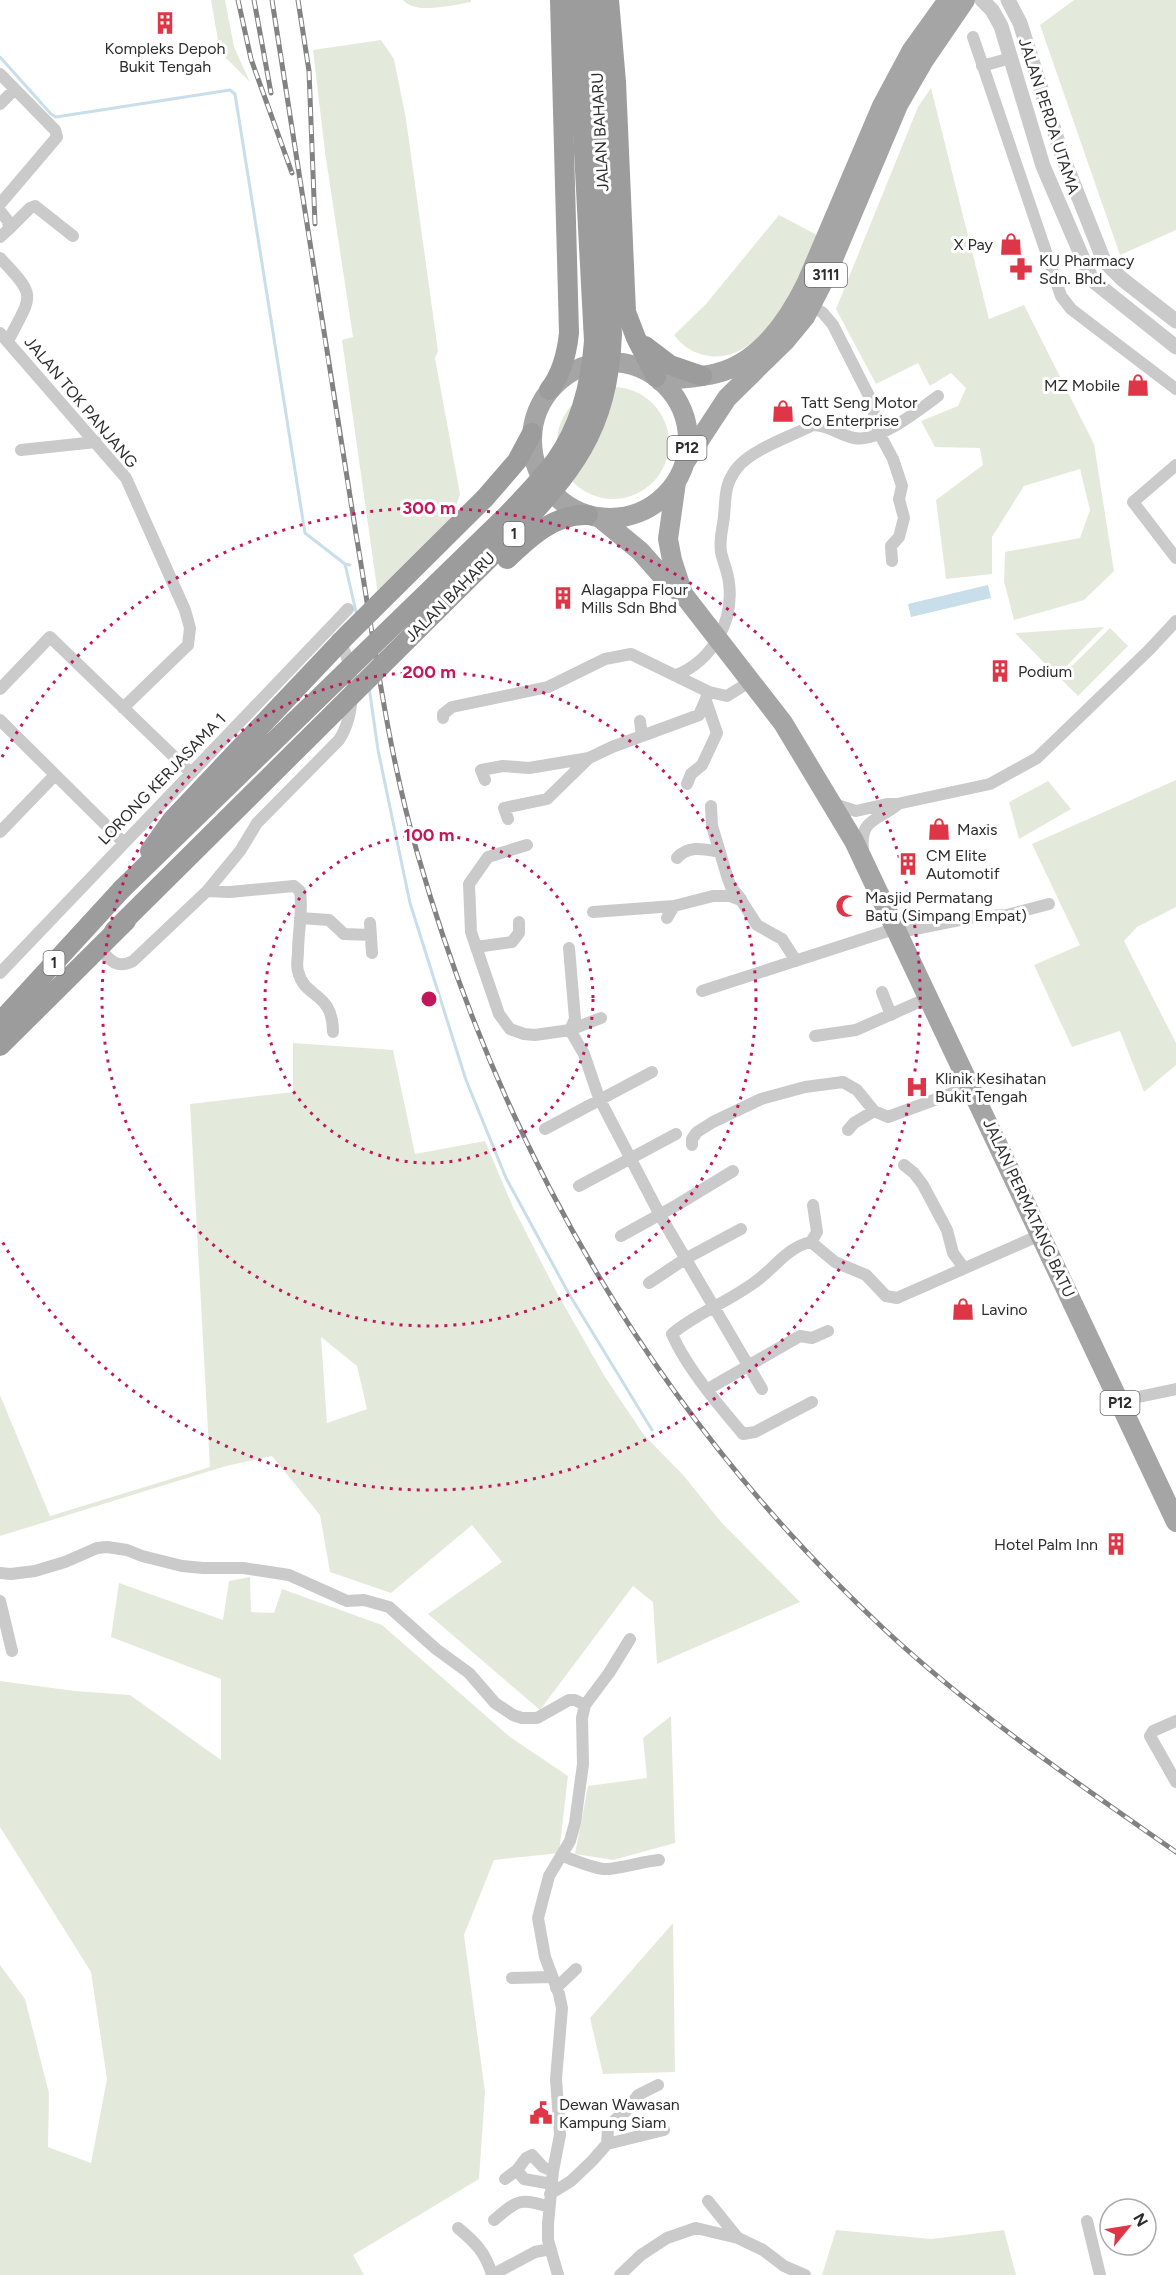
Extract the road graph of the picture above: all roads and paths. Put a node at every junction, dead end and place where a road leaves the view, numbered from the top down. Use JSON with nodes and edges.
{"nodes":[{"id":1,"x":560,"y":0,"type":"edge"},
{"id":2,"x":576,"y":0,"type":"edge"},
{"id":3,"x":592,"y":0,"type":"edge"},
{"id":4,"x":609,"y":0,"type":"edge"},
{"id":5,"x":948,"y":0,"type":"edge"},
{"id":6,"x":965,"y":0,"type":"edge"},
{"id":7,"x":982,"y":0,"type":"edge"},
{"id":8,"x":1008,"y":0,"type":"edge"},
{"id":9,"x":973,"y":37,"type":"dead end"},
{"id":10,"x":1011,"y":58,"type":"junction"},
{"id":11,"x":982,"y":66,"type":"junction"},
{"id":12,"x":0,"y":74,"type":"edge"},
{"id":13,"x":14,"y":90,"type":"junction"},
{"id":14,"x":0,"y":104,"type":"edge"},
{"id":15,"x":0,"y":204,"type":"edge"},
{"id":16,"x":0,"y":211,"type":"edge"},
{"id":17,"x":4,"y":233,"type":"edge"},
{"id":18,"x":73,"y":236,"type":"dead end"},
{"id":19,"x":0,"y":258,"type":"edge"},
{"id":20,"x":812,"y":306,"type":"junction"},
{"id":21,"x":569,"y":315,"type":"junction"},
{"id":22,"x":629,"y":321,"type":"junction"},
{"id":23,"x":1176,"y":321,"type":"edge"},
{"id":24,"x":4,"y":337,"type":"edge"},
{"id":25,"x":1176,"y":347,"type":"edge"},
{"id":26,"x":702,"y":376,"type":"junction"},
{"id":27,"x":658,"y":379,"type":"junction"},
{"id":28,"x":1176,"y":389,"type":"edge"},
{"id":29,"x":549,"y":390,"type":"junction"},
{"id":30,"x":938,"y":396,"type":"dead end"},
{"id":31,"x":531,"y":433,"type":"junction"},
{"id":32,"x":879,"y":433,"type":"junction"},
{"id":33,"x":96,"y":442,"type":"junction"},
{"id":34,"x":21,"y":450,"type":"dead end"},
{"id":35,"x":685,"y":462,"type":"junction"},
{"id":36,"x":1176,"y":465,"type":"edge"},
{"id":37,"x":676,"y":482,"type":"junction"},
{"id":38,"x":594,"y":517,"type":"junction"},
{"id":39,"x":1176,"y":558,"type":"edge"},
{"id":40,"x":892,"y":561,"type":"dead end"},
{"id":41,"x":683,"y":594,"type":"junction"},
{"id":42,"x":348,"y":609,"type":"dead end"},
{"id":43,"x":1176,"y":621,"type":"edge"},
{"id":44,"x":326,"y":632,"type":"junction"},
{"id":45,"x":1176,"y":638,"type":"edge"},
{"id":46,"x":719,"y":640,"type":"junction"},
{"id":47,"x":1149,"y":650,"type":"junction"},
{"id":48,"x":676,"y":675,"type":"junction"},
{"id":49,"x":751,"y":681,"type":"junction"},
{"id":50,"x":0,"y":689,"type":"edge"},
{"id":51,"x":707,"y":697,"type":"junction"},
{"id":52,"x":123,"y":708,"type":"junction"},
{"id":53,"x":442,"y":718,"type":"dead end"},
{"id":54,"x":0,"y":720,"type":"edge"},
{"id":55,"x":640,"y":721,"type":"dead end"},
{"id":56,"x":642,"y":736,"type":"junction"},
{"id":57,"x":589,"y":758,"type":"junction"},
{"id":58,"x":191,"y":773,"type":"junction"},
{"id":59,"x":55,"y":775,"type":"junction"},
{"id":60,"x":485,"y":780,"type":"dead end"},
{"id":61,"x":687,"y":784,"type":"dead end"},
{"id":62,"x":834,"y":804,"type":"junction"},
{"id":63,"x":897,"y":804,"type":"junction"},
{"id":64,"x":711,"y":806,"type":"dead end"},
{"id":65,"x":508,"y":819,"type":"dead end"},
{"id":66,"x":0,"y":832,"type":"edge"},
{"id":67,"x":124,"y":843,"type":"junction"},
{"id":68,"x":527,"y":845,"type":"dead end"},
{"id":69,"x":720,"y":852,"type":"junction"},
{"id":70,"x":676,"y":858,"type":"dead end"},
{"id":71,"x":863,"y":859,"type":"junction"},
{"id":72,"x":122,"y":889,"type":"junction"},
{"id":73,"x":207,"y":891,"type":"junction"},
{"id":74,"x":741,"y":900,"type":"junction"},
{"id":75,"x":1049,"y":904,"type":"dead end"},
{"id":76,"x":674,"y":906,"type":"junction"},
{"id":77,"x":593,"y":912,"type":"dead end"},
{"id":78,"x":300,"y":918,"type":"junction"},
{"id":79,"x":667,"y":918,"type":"dead end"},
{"id":80,"x":519,"y":922,"type":"dead end"},
{"id":81,"x":897,"y":928,"type":"junction"},
{"id":82,"x":114,"y":932,"type":"junction"},
{"id":83,"x":98,"y":947,"type":"junction"},
{"id":84,"x":476,"y":947,"type":"junction"},
{"id":85,"x":569,"y":948,"type":"dead end"},
{"id":86,"x":372,"y":953,"type":"dead end"},
{"id":87,"x":796,"y":961,"type":"junction"},
{"id":88,"x":0,"y":973,"type":"edge"},
{"id":89,"x":702,"y":991,"type":"dead end"},
{"id":90,"x":882,"y":992,"type":"dead end"},
{"id":91,"x":930,"y":997,"type":"junction"},
{"id":92,"x":891,"y":1015,"type":"junction"},
{"id":93,"x":601,"y":1018,"type":"dead end"},
{"id":94,"x":0,"y":1022,"type":"edge"},
{"id":95,"x":570,"y":1030,"type":"junction"},
{"id":96,"x":333,"y":1032,"type":"dead end"},
{"id":97,"x":815,"y":1036,"type":"dead end"},
{"id":98,"x":0,"y":1046,"type":"edge"},
{"id":99,"x":652,"y":1072,"type":"dead end"},
{"id":100,"x":972,"y":1086,"type":"junction"},
{"id":101,"x":599,"y":1098,"type":"junction"},
{"id":102,"x":874,"y":1111,"type":"junction"},
{"id":103,"x":545,"y":1129,"type":"dead end"},
{"id":104,"x":848,"y":1130,"type":"dead end"},
{"id":105,"x":676,"y":1134,"type":"dead end"},
{"id":106,"x":692,"y":1145,"type":"dead end"},
{"id":107,"x":632,"y":1160,"type":"junction"},
{"id":108,"x":904,"y":1165,"type":"dead end"},
{"id":109,"x":733,"y":1171,"type":"dead end"},
{"id":110,"x":579,"y":1186,"type":"dead end"},
{"id":111,"x":813,"y":1205,"type":"dead end"},
{"id":112,"x":660,"y":1215,"type":"junction"},
{"id":113,"x":741,"y":1229,"type":"dead end"},
{"id":114,"x":1040,"y":1235,"type":"junction"},
{"id":115,"x":621,"y":1236,"type":"dead end"},
{"id":116,"x":811,"y":1242,"type":"junction"},
{"id":117,"x":685,"y":1260,"type":"junction"},
{"id":118,"x":964,"y":1268,"type":"junction"},
{"id":119,"x":649,"y":1283,"type":"dead end"},
{"id":120,"x":714,"y":1306,"type":"junction"},
{"id":121,"x":828,"y":1331,"type":"dead end"},
{"id":122,"x":748,"y":1366,"type":"junction"},
{"id":123,"x":708,"y":1389,"type":"junction"},
{"id":124,"x":762,"y":1389,"type":"dead end"},
{"id":125,"x":1176,"y":1389,"type":"edge"},
{"id":126,"x":1119,"y":1401,"type":"junction"},
{"id":127,"x":812,"y":1402,"type":"dead end"},
{"id":128,"x":1176,"y":1522,"type":"edge"},
{"id":129,"x":0,"y":1573,"type":"edge"},
{"id":130,"x":0,"y":1601,"type":"edge"},
{"id":131,"x":630,"y":1639,"type":"dead end"},
{"id":132,"x":12,"y":1651,"type":"dead end"},
{"id":133,"x":585,"y":1705,"type":"junction"},
{"id":134,"x":1176,"y":1721,"type":"edge"},
{"id":135,"x":1176,"y":1782,"type":"edge"},
{"id":136,"x":562,"y":1856,"type":"junction"},
{"id":137,"x":659,"y":1860,"type":"dead end"},
{"id":138,"x":576,"y":1969,"type":"dead end"},
{"id":139,"x":512,"y":1978,"type":"dead end"},
{"id":140,"x":553,"y":1982,"type":"junction"},
{"id":141,"x":658,"y":2085,"type":"dead end"},
{"id":142,"x":664,"y":2130,"type":"dead end"},
{"id":143,"x":607,"y":2144,"type":"junction"},
{"id":144,"x":517,"y":2170,"type":"junction"},
{"id":145,"x":553,"y":2171,"type":"junction"},
{"id":146,"x":505,"y":2179,"type":"dead end"},
{"id":147,"x":550,"y":2195,"type":"junction"},
{"id":148,"x":708,"y":2201,"type":"dead end"},
{"id":149,"x":494,"y":2220,"type":"dead end"},
{"id":150,"x":1087,"y":2221,"type":"dead end"},
{"id":151,"x":458,"y":2228,"type":"dead end"},
{"id":152,"x":738,"y":2238,"type":"junction"},
{"id":153,"x":550,"y":2248,"type":"junction"},
{"id":154,"x":555,"y":2274,"type":"edge"},
{"id":155,"x":492,"y":2275,"type":"edge"},
{"id":156,"x":620,"y":2275,"type":"edge"},
{"id":157,"x":805,"y":2275,"type":"edge"},
{"id":158,"x":1100,"y":2275,"type":"edge"}],
"edges":[{"from":1,"to":21,"type":"highway"},
{"from":2,"to":72,"type":"highway","name":"JALAN BAHARU","number":"1","bridge":true},
{"from":3,"to":82,"type":"highway","name":"JALAN BAHARU","number":"1","bridge":true},
{"from":4,"to":22,"type":"highway"},
{"from":5,"to":26,"type":"main road","number":"3111"},
{"from":6,"to":20,"type":"main road","number":"3111"},
{"from":7,"to":10,"type":"street","name":"JALAN PERDA UTAMA"},
{"from":8,"to":23,"type":"street","name":"JALAN PERDA UTAMA"},
{"from":9,"to":11,"type":"street"},
{"from":10,"to":11,"type":"street"},
{"from":10,"to":25,"type":"street","name":"JALAN PERDA UTAMA"},
{"from":11,"to":28,"type":"street"},
{"from":12,"to":13,"type":"street"},
{"from":13,"to":14,"type":"street"},
{"from":13,"to":15,"type":"street"},
{"from":16,"to":17,"type":"street"},
{"from":17,"to":18,"type":"street"},
{"from":19,"to":24,"type":"street"},
{"from":20,"to":32,"type":"street"},
{"from":20,"to":35,"type":"main road","number":"3111"},
{"from":21,"to":22,"type":"highway"},
{"from":21,"to":29,"type":"highway"},
{"from":22,"to":26,"type":"highway"},
{"from":22,"to":27,"type":"highway"},
{"from":24,"to":33,"type":"street","name":"JALAN TOK PANJANG"},
{"from":26,"to":27,"type":"main road","number":"3111"},
{"from":27,"to":29,"type":"main road","number":"P12"},
{"from":27,"to":35,"type":"main road","number":"P12"},
{"from":29,"to":31,"type":"main road","number":"P12"},
{"from":30,"to":32,"type":"street"},
{"from":31,"to":38,"type":"main road","number":"P12"},
{"from":31,"to":72,"type":"highway","bridge":true},
{"from":32,"to":40,"type":"street"},
{"from":32,"to":46,"type":"street"},
{"from":33,"to":34,"type":"street"},
{"from":33,"to":52,"type":"street","name":"JALAN TOK PANJANG"},
{"from":35,"to":37,"type":"main road","number":"P12"},
{"from":36,"to":39,"type":"street"},
{"from":37,"to":38,"type":"main road","number":"P12"},
{"from":37,"to":41,"type":"main road","name":"JALAN PERMATANG BATU","number":"P12"},
{"from":38,"to":41,"type":"main road","name":"JALAN PERMATANG BATU","number":"P12"},
{"from":38,"to":82,"type":"highway"},
{"from":41,"to":46,"type":"main road","name":"JALAN PERMATANG BATU","number":"P12"},
{"from":42,"to":44,"type":"street","name":"LORONG KERJASAMA 1"},
{"from":43,"to":47,"type":"street"},
{"from":44,"to":58,"type":"street","name":"LORONG KERJASAMA 1"},
{"from":44,"to":73,"type":"street"},
{"from":45,"to":47,"type":"street"},
{"from":46,"to":48,"type":"street"},
{"from":46,"to":49,"type":"main road","name":"JALAN PERMATANG BATU","number":"P12"},
{"from":47,"to":63,"type":"street"},
{"from":48,"to":51,"type":"street"},
{"from":48,"to":53,"type":"street"},
{"from":49,"to":51,"type":"street"},
{"from":49,"to":62,"type":"main road","name":"JALAN PERMATANG BATU","number":"P12"},
{"from":50,"to":52,"type":"street"},
{"from":51,"to":56,"type":"street"},
{"from":51,"to":61,"type":"street"},
{"from":52,"to":58,"type":"street"},
{"from":54,"to":59,"type":"street"},
{"from":55,"to":56,"type":"street"},
{"from":56,"to":57,"type":"street"},
{"from":57,"to":60,"type":"street"},
{"from":57,"to":65,"type":"street"},
{"from":58,"to":67,"type":"street","name":"LORONG KERJASAMA 1"},
{"from":59,"to":66,"type":"street"},
{"from":59,"to":67,"type":"street"},
{"from":62,"to":63,"type":"street"},
{"from":62,"to":71,"type":"main road","name":"JALAN PERMATANG BATU","number":"P12"},
{"from":63,"to":71,"type":"street"},
{"from":64,"to":69,"type":"street"},
{"from":67,"to":88,"type":"street","name":"LORONG KERJASAMA 1"},
{"from":68,"to":84,"type":"street"},
{"from":69,"to":70,"type":"street"},
{"from":69,"to":74,"type":"street"},
{"from":71,"to":81,"type":"main road","name":"JALAN PERMATANG BATU","number":"P12"},
{"from":72,"to":94,"type":"highway","name":"JALAN BAHARU","number":"1"},
{"from":73,"to":78,"type":"street"},
{"from":73,"to":83,"type":"street"},
{"from":74,"to":76,"type":"street"},
{"from":74,"to":87,"type":"street"},
{"from":75,"to":81,"type":"street"},
{"from":76,"to":77,"type":"street"},
{"from":76,"to":79,"type":"street"},
{"from":78,"to":86,"type":"street"},
{"from":78,"to":96,"type":"street"},
{"from":80,"to":84,"type":"street"},
{"from":81,"to":87,"type":"street"},
{"from":81,"to":91,"type":"main road","name":"JALAN PERMATANG BATU","number":"P12"},
{"from":82,"to":83,"type":"highway","number":"1"},
{"from":83,"to":98,"type":"highway","number":"1"},
{"from":84,"to":95,"type":"street"},
{"from":85,"to":95,"type":"street"},
{"from":87,"to":89,"type":"street"},
{"from":90,"to":92,"type":"street"},
{"from":91,"to":92,"type":"street"},
{"from":91,"to":100,"type":"main road","name":"JALAN PERMATANG BATU","number":"P12"},
{"from":92,"to":97,"type":"street"},
{"from":93,"to":95,"type":"street"},
{"from":95,"to":101,"type":"street"},
{"from":99,"to":101,"type":"street"},
{"from":100,"to":102,"type":"street"},
{"from":100,"to":114,"type":"main road","name":"JALAN PERMATANG BATU","number":"P12"},
{"from":101,"to":103,"type":"street"},
{"from":101,"to":107,"type":"street"},
{"from":102,"to":104,"type":"street"},
{"from":102,"to":106,"type":"street"},
{"from":105,"to":107,"type":"street"},
{"from":107,"to":110,"type":"street"},
{"from":107,"to":112,"type":"street"},
{"from":108,"to":118,"type":"street"},
{"from":109,"to":112,"type":"street"},
{"from":111,"to":116,"type":"street"},
{"from":112,"to":115,"type":"street"},
{"from":112,"to":117,"type":"street"},
{"from":113,"to":117,"type":"street"},
{"from":114,"to":118,"type":"street"},
{"from":114,"to":126,"type":"main road","name":"JALAN PERMATANG BATU","number":"P12"},
{"from":116,"to":118,"type":"street"},
{"from":116,"to":120,"type":"street"},
{"from":117,"to":119,"type":"street"},
{"from":117,"to":120,"type":"street"},
{"from":120,"to":122,"type":"street"},
{"from":120,"to":123,"type":"street"},
{"from":121,"to":122,"type":"street"},
{"from":122,"to":123,"type":"street"},
{"from":122,"to":124,"type":"street"},
{"from":123,"to":127,"type":"street"},
{"from":125,"to":126,"type":"street"},
{"from":126,"to":128,"type":"main road","name":"JALAN PERMATANG BATU","number":"P12"},
{"from":129,"to":133,"type":"street"},
{"from":130,"to":132,"type":"street"},
{"from":131,"to":133,"type":"street"},
{"from":133,"to":136,"type":"street"},
{"from":134,"to":135,"type":"street"},
{"from":136,"to":137,"type":"street"},
{"from":136,"to":140,"type":"street"},
{"from":138,"to":140,"type":"street"},
{"from":139,"to":140,"type":"street"},
{"from":140,"to":145,"type":"street"},
{"from":141,"to":143,"type":"street"},
{"from":142,"to":143,"type":"street"},
{"from":143,"to":147,"type":"street"},
{"from":144,"to":145,"type":"street"},
{"from":144,"to":146,"type":"street"},
{"from":144,"to":147,"type":"street"},
{"from":145,"to":147,"type":"street"},
{"from":147,"to":149,"type":"street"},
{"from":147,"to":153,"type":"street"},
{"from":148,"to":152,"type":"street"},
{"from":150,"to":158,"type":"street"},
{"from":151,"to":155,"type":"street"},
{"from":152,"to":156,"type":"street"},
{"from":152,"to":157,"type":"street"},
{"from":153,"to":154,"type":"street"},
{"from":153,"to":155,"type":"street"}]}
